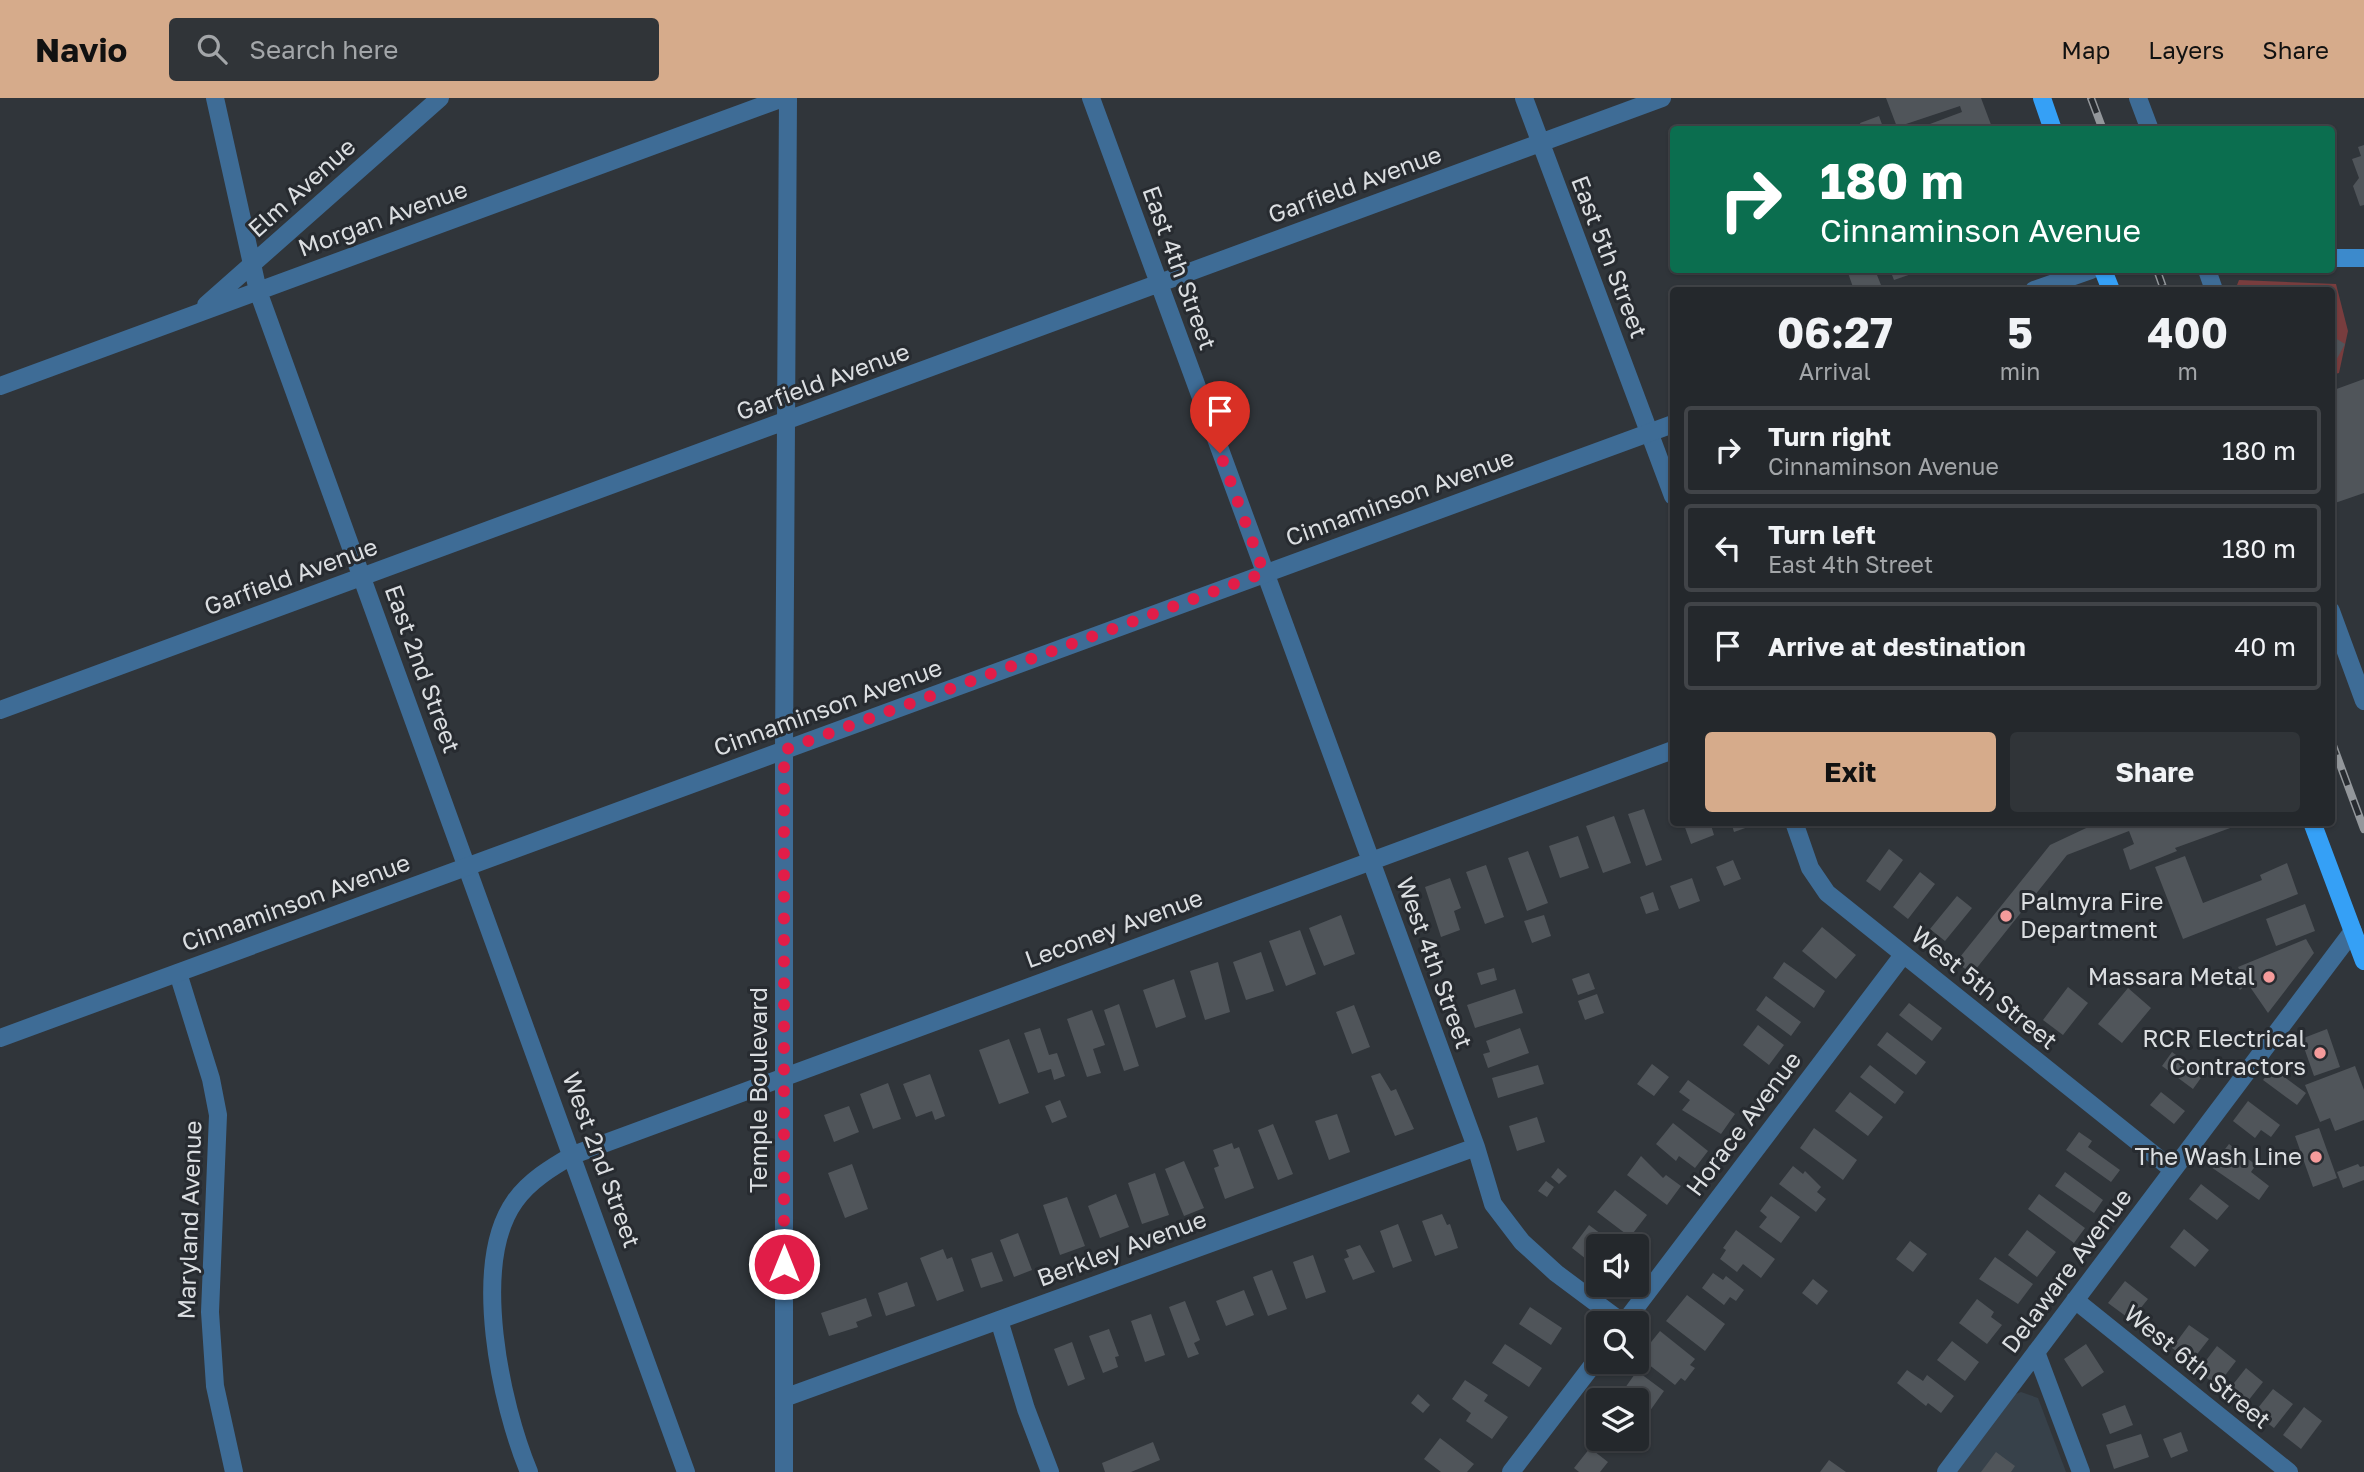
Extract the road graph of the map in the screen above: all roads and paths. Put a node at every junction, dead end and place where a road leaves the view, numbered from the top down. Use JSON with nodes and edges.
{"nodes":[{"id":1,"x":215,"y":98,"type":"edge"},
{"id":2,"x":440,"y":98,"type":"edge"},
{"id":3,"x":786,"y":98,"type":"edge"},
{"id":4,"x":1091,"y":98,"type":"edge"},
{"id":5,"x":1524,"y":98,"type":"edge"},
{"id":6,"x":1662,"y":98,"type":"edge"},
{"id":7,"x":2042,"y":98,"type":"edge"},
{"id":8,"x":2138,"y":98,"type":"edge"},
{"id":9,"x":2052,"y":126,"type":"edge"},
{"id":10,"x":2148,"y":126,"type":"edge"},
{"id":11,"x":1540,"y":142,"type":"junction"},
{"id":12,"x":2335,"y":258,"type":"edge"},
{"id":13,"x":2364,"y":258,"type":"edge"},
{"id":14,"x":253,"y":265,"type":"junction"},
{"id":15,"x":2082,"y":273,"type":"edge"},
{"id":16,"x":1159,"y":284,"type":"junction"},
{"id":17,"x":2043,"y":287,"type":"edge"},
{"id":18,"x":258,"y":291,"type":"junction"},
{"id":19,"x":195,"y":314,"type":"junction"},
{"id":20,"x":0,"y":386,"type":"edge"},
{"id":21,"x":786,"y":422,"type":"junction"},
{"id":22,"x":1670,"y":425,"type":"edge"},
{"id":23,"x":1649,"y":433,"type":"junction"},
{"id":24,"x":1670,"y":488,"type":"edge"},
{"id":25,"x":1264,"y":573,"type":"junction"},
{"id":26,"x":363,"y":576,"type":"junction"},
{"id":27,"x":2335,"y":622,"type":"edge"},
{"id":28,"x":2364,"y":701,"type":"edge"},
{"id":29,"x":0,"y":710,"type":"edge"},
{"id":30,"x":784,"y":750,"type":"junction"},
{"id":31,"x":1670,"y":751,"type":"edge"},
{"id":32,"x":1795,"y":826,"type":"edge"},
{"id":33,"x":2314,"y":826,"type":"edge"},
{"id":34,"x":1371,"y":862,"type":"junction"},
{"id":35,"x":468,"y":866,"type":"junction"},
{"id":36,"x":2353,"y":931,"type":"junction"},
{"id":37,"x":1903,"y":955,"type":"junction"},
{"id":38,"x":2364,"y":961,"type":"edge"},
{"id":39,"x":178,"y":973,"type":"junction"},
{"id":40,"x":0,"y":1038,"type":"edge"},
{"id":41,"x":783,"y":1077,"type":"junction"},
{"id":42,"x":1476,"y":1147,"type":"junction"},
{"id":43,"x":573,"y":1154,"type":"junction"},
{"id":44,"x":2173,"y":1170,"type":"junction"},
{"id":45,"x":2075,"y":1300,"type":"junction"},
{"id":46,"x":1607,"y":1311,"type":"edge"},
{"id":47,"x":1632,"y":1311,"type":"edge"},
{"id":48,"x":999,"y":1320,"type":"junction"},
{"id":49,"x":2036,"y":1352,"type":"junction"},
{"id":50,"x":1586,"y":1374,"type":"edge"},
{"id":51,"x":784,"y":1398,"type":"junction"},
{"id":52,"x":234,"y":1472,"type":"edge"},
{"id":53,"x":528,"y":1472,"type":"edge"},
{"id":54,"x":686,"y":1472,"type":"edge"},
{"id":55,"x":784,"y":1472,"type":"edge"},
{"id":56,"x":1049,"y":1472,"type":"edge"},
{"id":57,"x":1511,"y":1472,"type":"edge"},
{"id":58,"x":1946,"y":1472,"type":"edge"},
{"id":59,"x":2081,"y":1472,"type":"edge"},
{"id":60,"x":2289,"y":1472,"type":"edge"}],
"edges":[{"from":1,"to":14,"type":"street","name":"East 2nd Street"},
{"from":2,"to":14,"type":"street","name":"Elm Avenue"},
{"from":3,"to":18,"type":"street","name":"Morgan Avenue"},
{"from":3,"to":21,"type":"street","name":"Temple Boulevard"},
{"from":4,"to":16,"type":"street","name":"East 4th Street"},
{"from":5,"to":11,"type":"street","name":"East 5th Street"},
{"from":6,"to":11,"type":"street","name":"Garfield Avenue"},
{"from":7,"to":9,"type":"main road"},
{"from":8,"to":10,"type":"street"},
{"from":11,"to":16,"type":"street","name":"Garfield Avenue"},
{"from":11,"to":23,"type":"street","name":"East 5th Street"},
{"from":12,"to":13,"type":"main road"},
{"from":14,"to":18,"type":"street","name":"East 2nd Street"},
{"from":14,"to":19,"type":"street","name":"Elm Avenue"},
{"from":15,"to":17,"type":"street"},
{"from":16,"to":21,"type":"street","name":"Garfield Avenue"},
{"from":16,"to":25,"type":"street","name":"East 4th Street"},
{"from":18,"to":19,"type":"street","name":"Morgan Avenue"},
{"from":18,"to":26,"type":"street","name":"East 2nd Street"},
{"from":19,"to":20,"type":"street","name":"Morgan Avenue"},
{"from":21,"to":26,"type":"street","name":"Garfield Avenue"},
{"from":21,"to":30,"type":"street","name":"Temple Boulevard"},
{"from":22,"to":23,"type":"street","name":"Cinnaminson Avenue"},
{"from":23,"to":24,"type":"street"},
{"from":23,"to":25,"type":"street","name":"Cinnaminson Avenue"},
{"from":25,"to":30,"type":"street","name":"Cinnaminson Avenue"},
{"from":25,"to":34,"type":"street","name":"West 4th Street"},
{"from":26,"to":29,"type":"street","name":"Garfield Avenue"},
{"from":26,"to":35,"type":"street","name":"East 2nd Street"},
{"from":27,"to":28,"type":"street"},
{"from":30,"to":35,"type":"street","name":"Cinnaminson Avenue"},
{"from":30,"to":41,"type":"street","name":"Temple Boulevard"},
{"from":31,"to":34,"type":"street","name":"Leconey Avenue"},
{"from":32,"to":37,"type":"street","name":"West 5th Street"},
{"from":33,"to":36,"type":"main road"},
{"from":34,"to":41,"type":"street","name":"Leconey Avenue"},
{"from":34,"to":42,"type":"street","name":"West 4th Street"},
{"from":35,"to":39,"type":"street","name":"Cinnaminson Avenue"},
{"from":35,"to":43,"type":"street","name":"West 2nd Street"},
{"from":36,"to":38,"type":"main road"},
{"from":36,"to":44,"type":"street","name":"Delaware Avenue"},
{"from":37,"to":44,"type":"street","name":"West 5th Street"},
{"from":37,"to":47,"type":"street","name":"Horace Avenue"},
{"from":39,"to":40,"type":"street","name":"Cinnaminson Avenue"},
{"from":39,"to":52,"type":"street","name":"Maryland Avenue"},
{"from":41,"to":43,"type":"street","name":"Leconey Avenue"},
{"from":41,"to":51,"type":"street","name":"Temple Boulevard"},
{"from":42,"to":46,"type":"street","name":"West 4th Street"},
{"from":42,"to":48,"type":"street","name":"Berkley Avenue"},
{"from":43,"to":53,"type":"street","name":"Leconey Avenue"},
{"from":43,"to":54,"type":"street","name":"West 2nd Street"},
{"from":44,"to":45,"type":"street","name":"Delaware Avenue"},
{"from":45,"to":49,"type":"street","name":"Delaware Avenue"},
{"from":45,"to":60,"type":"street","name":"West 6th Street"},
{"from":48,"to":51,"type":"street","name":"Berkley Avenue"},
{"from":48,"to":56,"type":"street"},
{"from":49,"to":58,"type":"street","name":"Delaware Avenue"},
{"from":49,"to":59,"type":"street"},
{"from":50,"to":57,"type":"street"},
{"from":51,"to":55,"type":"street","name":"Temple Boulevard"}]}
